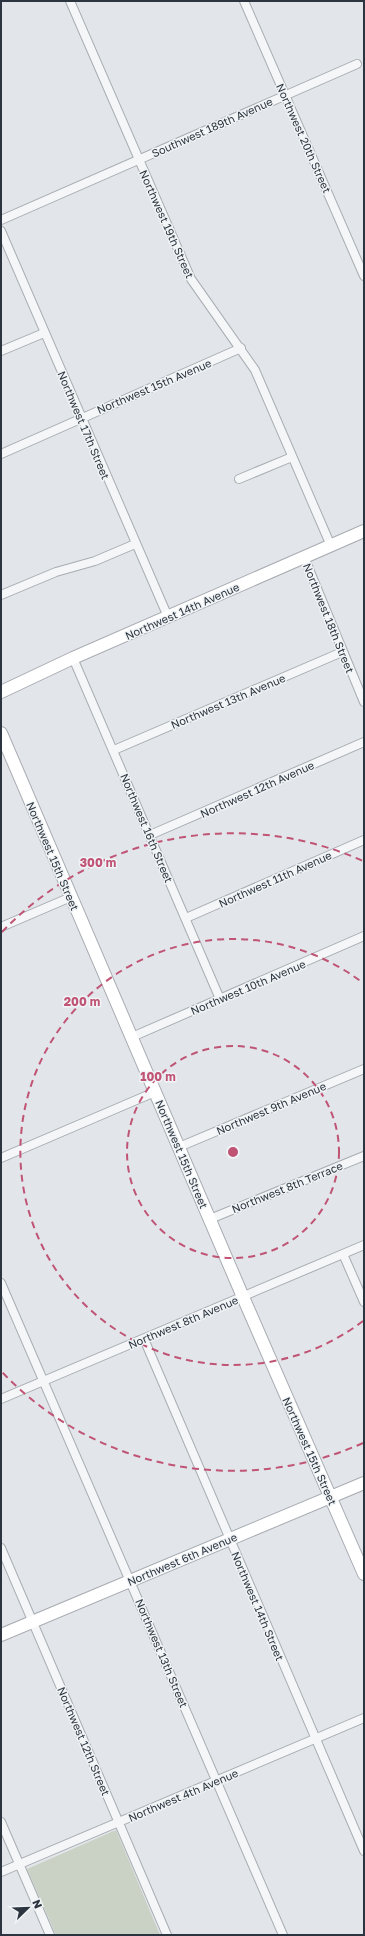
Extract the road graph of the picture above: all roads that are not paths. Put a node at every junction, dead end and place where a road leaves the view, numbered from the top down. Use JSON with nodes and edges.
{"nodes":[{"id":1,"x":70,"y":1,"type":"edge"},
{"id":2,"x":244,"y":1,"type":"edge"},
{"id":3,"x":357,"y":64,"type":"dead end"},
{"id":4,"x":284,"y":94,"type":"junction"},
{"id":5,"x":139,"y":159,"type":"junction"},
{"id":6,"x":1,"y":220,"type":"edge"},
{"id":7,"x":1,"y":231,"type":"edge"},
{"id":8,"x":364,"y":276,"type":"edge"},
{"id":9,"x":44,"y":333,"type":"junction"},
{"id":10,"x":241,"y":348,"type":"junction"},
{"id":11,"x":1,"y":351,"type":"edge"},
{"id":12,"x":81,"y":417,"type":"junction"},
{"id":13,"x":1,"y":454,"type":"edge"},
{"id":14,"x":292,"y":457,"type":"junction"},
{"id":15,"x":239,"y":479,"type":"dead end"},
{"id":16,"x":364,"y":531,"type":"edge"},
{"id":17,"x":136,"y":544,"type":"junction"},
{"id":18,"x":331,"y":546,"type":"junction"},
{"id":19,"x":304,"y":557,"type":"junction"},
{"id":20,"x":1,"y":595,"type":"edge"},
{"id":21,"x":168,"y":617,"type":"junction"},
{"id":22,"x":342,"y":652,"type":"junction"},
{"id":23,"x":73,"y":658,"type":"junction"},
{"id":24,"x":1,"y":692,"type":"edge"},
{"id":25,"x":364,"y":702,"type":"edge"},
{"id":26,"x":1,"y":733,"type":"edge"},
{"id":27,"x":364,"y":742,"type":"edge"},
{"id":28,"x":114,"y":750,"type":"junction"},
{"id":29,"x":150,"y":835,"type":"junction"},
{"id":30,"x":364,"y":840,"type":"edge"},
{"id":31,"x":71,"y":897,"type":"junction"},
{"id":32,"x":186,"y":918,"type":"junction"},
{"id":33,"x":1,"y":926,"type":"edge"},
{"id":34,"x":364,"y":936,"type":"edge"},
{"id":35,"x":220,"y":999,"type":"junction"},
{"id":36,"x":132,"y":1037,"type":"junction"},
{"id":37,"x":364,"y":1069,"type":"edge"},
{"id":38,"x":155,"y":1092,"type":"junction"},
{"id":39,"x":179,"y":1147,"type":"junction"},
{"id":40,"x":364,"y":1156,"type":"edge"},
{"id":41,"x":1,"y":1158,"type":"edge"},
{"id":42,"x":210,"y":1219,"type":"junction"},
{"id":43,"x":364,"y":1245,"type":"edge"},
{"id":44,"x":343,"y":1254,"type":"junction"},
{"id":45,"x":1,"y":1283,"type":"edge"},
{"id":46,"x":243,"y":1297,"type":"junction"},
{"id":47,"x":364,"y":1302,"type":"edge"},
{"id":48,"x":144,"y":1339,"type":"junction"},
{"id":49,"x":43,"y":1381,"type":"junction"},
{"id":50,"x":1,"y":1399,"type":"edge"},
{"id":51,"x":364,"y":1483,"type":"edge"},
{"id":52,"x":331,"y":1497,"type":"junction"},
{"id":53,"x":229,"y":1539,"type":"junction"},
{"id":54,"x":1,"y":1548,"type":"edge"},
{"id":55,"x":364,"y":1574,"type":"edge"},
{"id":56,"x":131,"y":1581,"type":"junction"},
{"id":57,"x":33,"y":1621,"type":"junction"},
{"id":58,"x":1,"y":1634,"type":"edge"},
{"id":59,"x":364,"y":1718,"type":"edge"},
{"id":60,"x":315,"y":1739,"type":"junction"},
{"id":61,"x":218,"y":1781,"type":"junction"},
{"id":62,"x":1,"y":1822,"type":"edge"},
{"id":63,"x":118,"y":1822,"type":"junction"},
{"id":64,"x":364,"y":1851,"type":"edge"},
{"id":65,"x":19,"y":1864,"type":"junction"},
{"id":66,"x":1,"y":1872,"type":"edge"},
{"id":67,"x":50,"y":1935,"type":"edge"},
{"id":68,"x":167,"y":1935,"type":"edge"},
{"id":69,"x":283,"y":1935,"type":"edge"}],
"edges":[{"from":1,"to":5,"type":"street","name":"Northwest 19th Street"},
{"from":2,"to":4,"type":"street","name":"Northwest 20th Street"},
{"from":3,"to":4,"type":"street","name":"Southwest 189th Avenue"},
{"from":4,"to":5,"type":"street","name":"Southwest 189th Avenue"},
{"from":4,"to":8,"type":"street","name":"Northwest 20th Street"},
{"from":5,"to":6,"type":"street","name":"Southwest 189th Avenue"},
{"from":5,"to":10,"type":"street","name":"Northwest 19th Street"},
{"from":7,"to":9,"type":"street","name":"Northwest 17th Street"},
{"from":9,"to":11,"type":"street"},
{"from":9,"to":12,"type":"street","name":"Northwest 17th Street"},
{"from":10,"to":12,"type":"street","name":"Northwest 15th Avenue"},
{"from":10,"to":14,"type":"street","name":"Northwest 19th Street"},
{"from":12,"to":13,"type":"street","name":"Northwest 15th Avenue"},
{"from":12,"to":17,"type":"street","name":"Northwest 17th Street"},
{"from":14,"to":15,"type":"street"},
{"from":14,"to":18,"type":"street","name":"Northwest 19th Street"},
{"from":16,"to":18,"type":"street","name":"Northwest 14th Avenue"},
{"from":17,"to":20,"type":"street"},
{"from":17,"to":21,"type":"street","name":"Northwest 17th Street"},
{"from":18,"to":19,"type":"street","name":"Northwest 14th Avenue"},
{"from":19,"to":21,"type":"street","name":"Northwest 14th Avenue"},
{"from":19,"to":22,"type":"street","name":"Northwest 18th Street"},
{"from":21,"to":23,"type":"street","name":"Northwest 14th Avenue"},
{"from":22,"to":25,"type":"street","name":"Northwest 18th Street"},
{"from":22,"to":28,"type":"street","name":"Northwest 13th Avenue"},
{"from":23,"to":24,"type":"street","name":"Northwest 14th Avenue"},
{"from":23,"to":28,"type":"street","name":"Northwest 16th Street"},
{"from":26,"to":31,"type":"street","name":"Northwest 15th Street"},
{"from":27,"to":29,"type":"street","name":"Northwest 12th Avenue"},
{"from":28,"to":29,"type":"street","name":"Northwest 16th Street"},
{"from":29,"to":32,"type":"street","name":"Northwest 16th Street"},
{"from":30,"to":32,"type":"street","name":"Northwest 11th Avenue"},
{"from":31,"to":33,"type":"street"},
{"from":31,"to":36,"type":"street","name":"Northwest 15th Street"},
{"from":32,"to":35,"type":"street","name":"Northwest 16th Street"},
{"from":34,"to":35,"type":"street","name":"Northwest 10th Avenue"},
{"from":35,"to":36,"type":"street","name":"Northwest 10th Avenue"},
{"from":36,"to":38,"type":"street","name":"Northwest 15th Street"},
{"from":37,"to":39,"type":"street","name":"Northwest 9th Avenue"},
{"from":38,"to":39,"type":"street","name":"Northwest 15th Street"},
{"from":38,"to":41,"type":"street"},
{"from":39,"to":42,"type":"street","name":"Northwest 15th Street"},
{"from":40,"to":42,"type":"street","name":"Northwest 8th Terrace"},
{"from":42,"to":46,"type":"street","name":"Northwest 15th Street"},
{"from":43,"to":44,"type":"street","name":"Northwest 8th Avenue"},
{"from":44,"to":46,"type":"street","name":"Northwest 8th Avenue"},
{"from":44,"to":47,"type":"street"},
{"from":45,"to":49,"type":"street","name":"Northwest 13th Street"},
{"from":46,"to":48,"type":"street","name":"Northwest 8th Avenue"},
{"from":46,"to":52,"type":"street","name":"Northwest 15th Street"},
{"from":48,"to":49,"type":"street","name":"Northwest 8th Avenue"},
{"from":48,"to":53,"type":"street","name":"Northwest 14th Street"},
{"from":49,"to":50,"type":"street","name":"Northwest 8th Avenue"},
{"from":49,"to":56,"type":"street","name":"Northwest 13th Street"},
{"from":51,"to":52,"type":"street","name":"Northwest 6th Avenue"},
{"from":52,"to":53,"type":"street","name":"Northwest 6th Avenue"},
{"from":52,"to":55,"type":"street","name":"Northwest 15th Street"},
{"from":53,"to":56,"type":"street","name":"Northwest 6th Avenue"},
{"from":53,"to":60,"type":"street","name":"Northwest 14th Street"},
{"from":54,"to":57,"type":"street","name":"Northwest 12th Street"},
{"from":56,"to":57,"type":"street","name":"Northwest 6th Avenue"},
{"from":56,"to":61,"type":"street","name":"Northwest 13th Street"},
{"from":57,"to":58,"type":"street","name":"Northwest 6th Avenue"},
{"from":57,"to":63,"type":"street","name":"Northwest 12th Street"},
{"from":59,"to":60,"type":"street","name":"Northwest 4th Avenue"},
{"from":60,"to":61,"type":"street","name":"Northwest 4th Avenue"},
{"from":60,"to":64,"type":"street","name":"Northwest 14th Street"},
{"from":61,"to":63,"type":"street","name":"Northwest 4th Avenue"},
{"from":61,"to":69,"type":"street","name":"Northwest 13th Street"},
{"from":62,"to":65,"type":"street"},
{"from":63,"to":65,"type":"street","name":"Northwest 4th Avenue"},
{"from":63,"to":68,"type":"street","name":"Northwest 12th Street"},
{"from":65,"to":66,"type":"street","name":"Northwest 4th Avenue"},
{"from":65,"to":67,"type":"street"}]}
